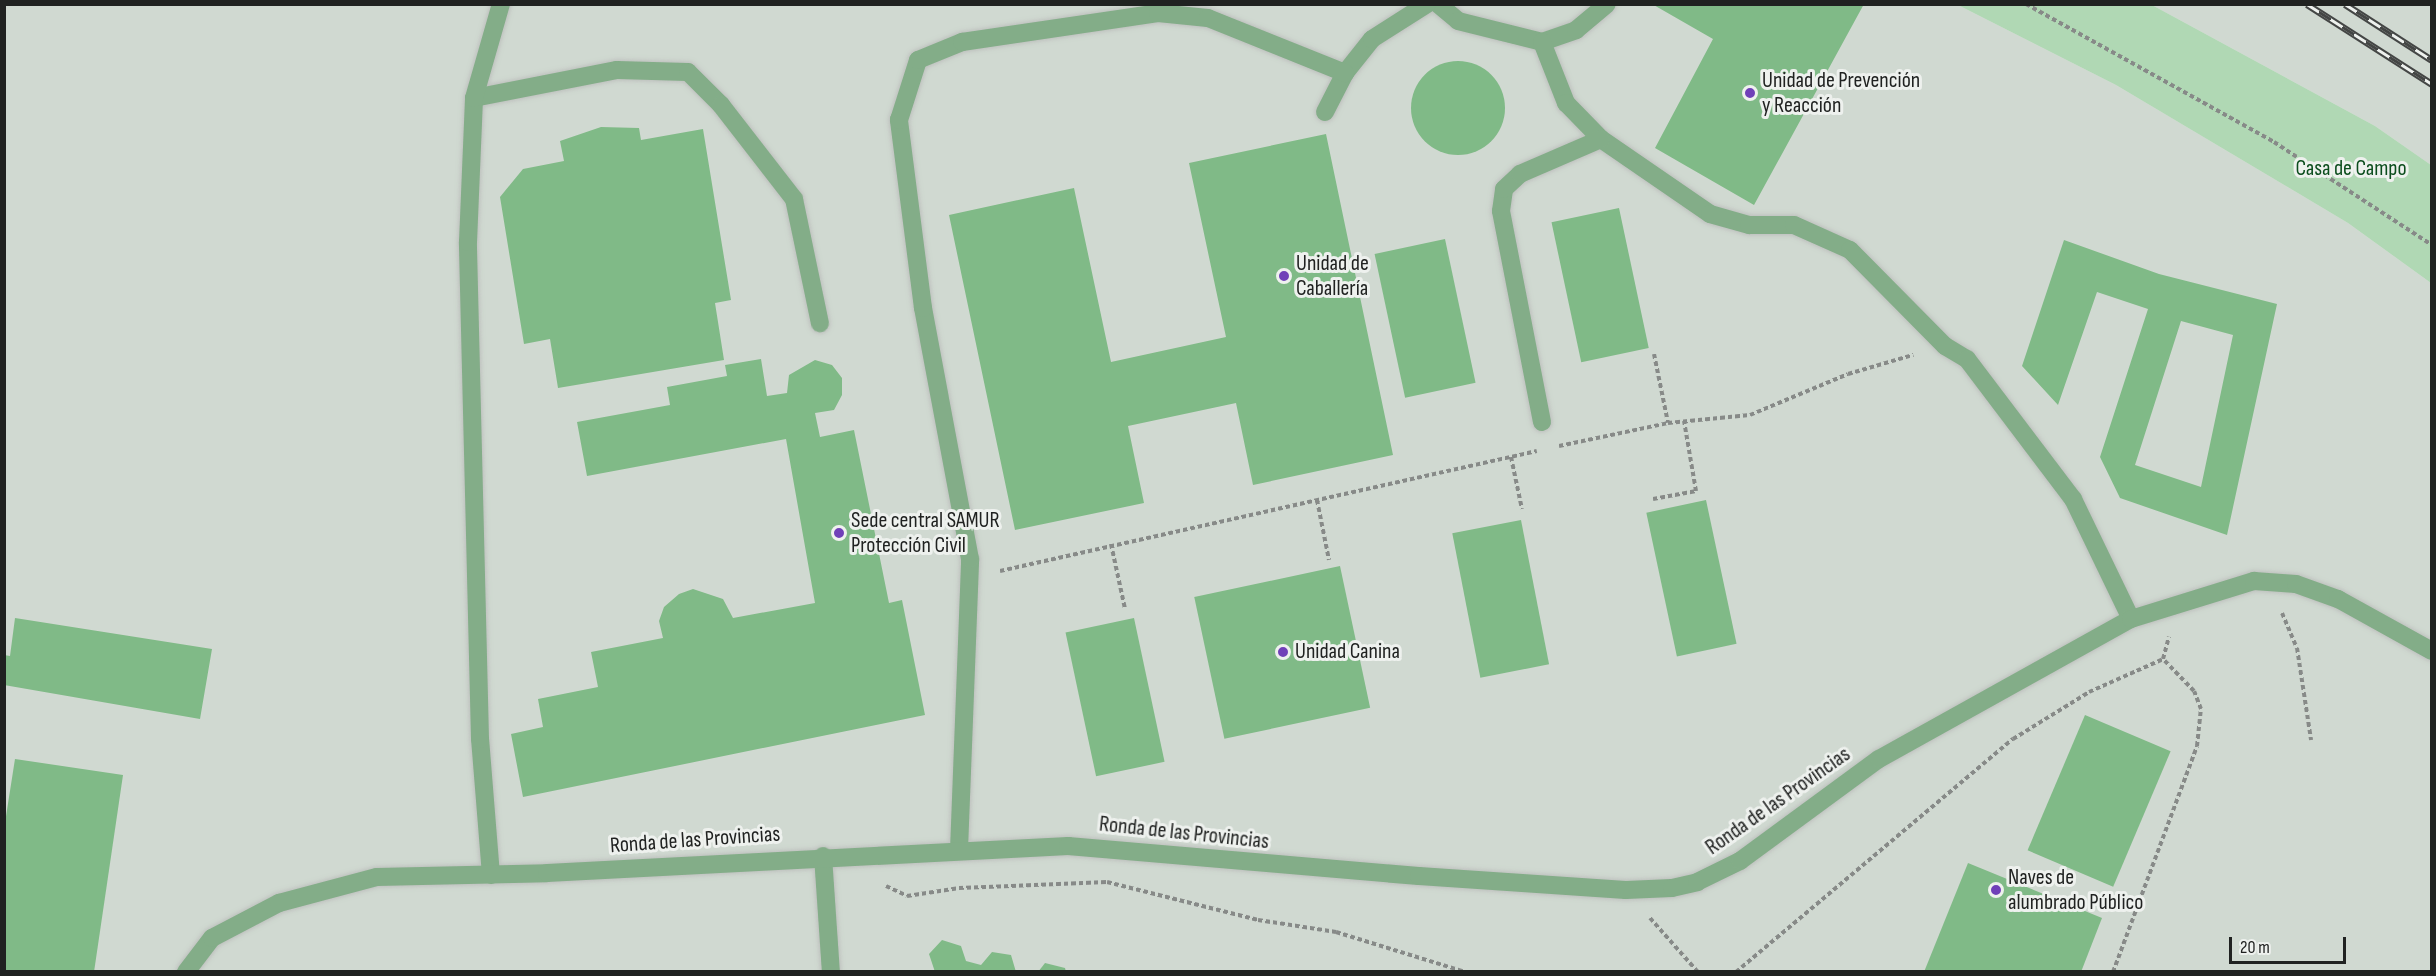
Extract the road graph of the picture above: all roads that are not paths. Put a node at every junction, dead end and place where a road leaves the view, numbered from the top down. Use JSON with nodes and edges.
{"nodes":[{"id":1,"x":501,"y":4,"type":"edge"},
{"id":2,"x":1427,"y":4,"type":"edge"},
{"id":3,"x":1438,"y":4,"type":"edge"},
{"id":4,"x":1607,"y":4,"type":"edge"},
{"id":5,"x":1542,"y":42,"type":"junction"},
{"id":6,"x":1345,"y":73,"type":"junction"},
{"id":7,"x":474,"y":98,"type":"junction"},
{"id":8,"x":1325,"y":112,"type":"dead end"},
{"id":9,"x":1601,"y":139,"type":"junction"},
{"id":10,"x":820,"y":323,"type":"dead end"},
{"id":11,"x":1542,"y":422,"type":"dead end"},
{"id":12,"x":2131,"y":619,"type":"junction"},
{"id":13,"x":2432,"y":651,"type":"edge"},
{"id":14,"x":959,"y":850,"type":"junction"},
{"id":15,"x":824,"y":856,"type":"junction"},
{"id":16,"x":491,"y":875,"type":"junction"},
{"id":17,"x":186,"y":972,"type":"edge"},
{"id":18,"x":831,"y":972,"type":"edge"}],
"edges":[{"from":1,"to":7,"type":"street"},
{"from":2,"to":6,"type":"street"},
{"from":3,"to":5,"type":"street"},
{"from":4,"to":5,"type":"street"},
{"from":5,"to":9,"type":"street"},
{"from":6,"to":8,"type":"street"},
{"from":6,"to":14,"type":"street"},
{"from":7,"to":10,"type":"street"},
{"from":7,"to":16,"type":"street"},
{"from":9,"to":11,"type":"street"},
{"from":9,"to":12,"type":"street"},
{"from":12,"to":13,"type":"street","name":"Ronda de las Provincias"},
{"from":12,"to":14,"type":"street","name":"Ronda de las Provincias"},
{"from":14,"to":15,"type":"street","name":"Ronda de las Provincias"},
{"from":15,"to":16,"type":"street","name":"Ronda de las Provincias"},
{"from":15,"to":18,"type":"street"},
{"from":16,"to":17,"type":"street","name":"Ronda de las Provincias"}]}
